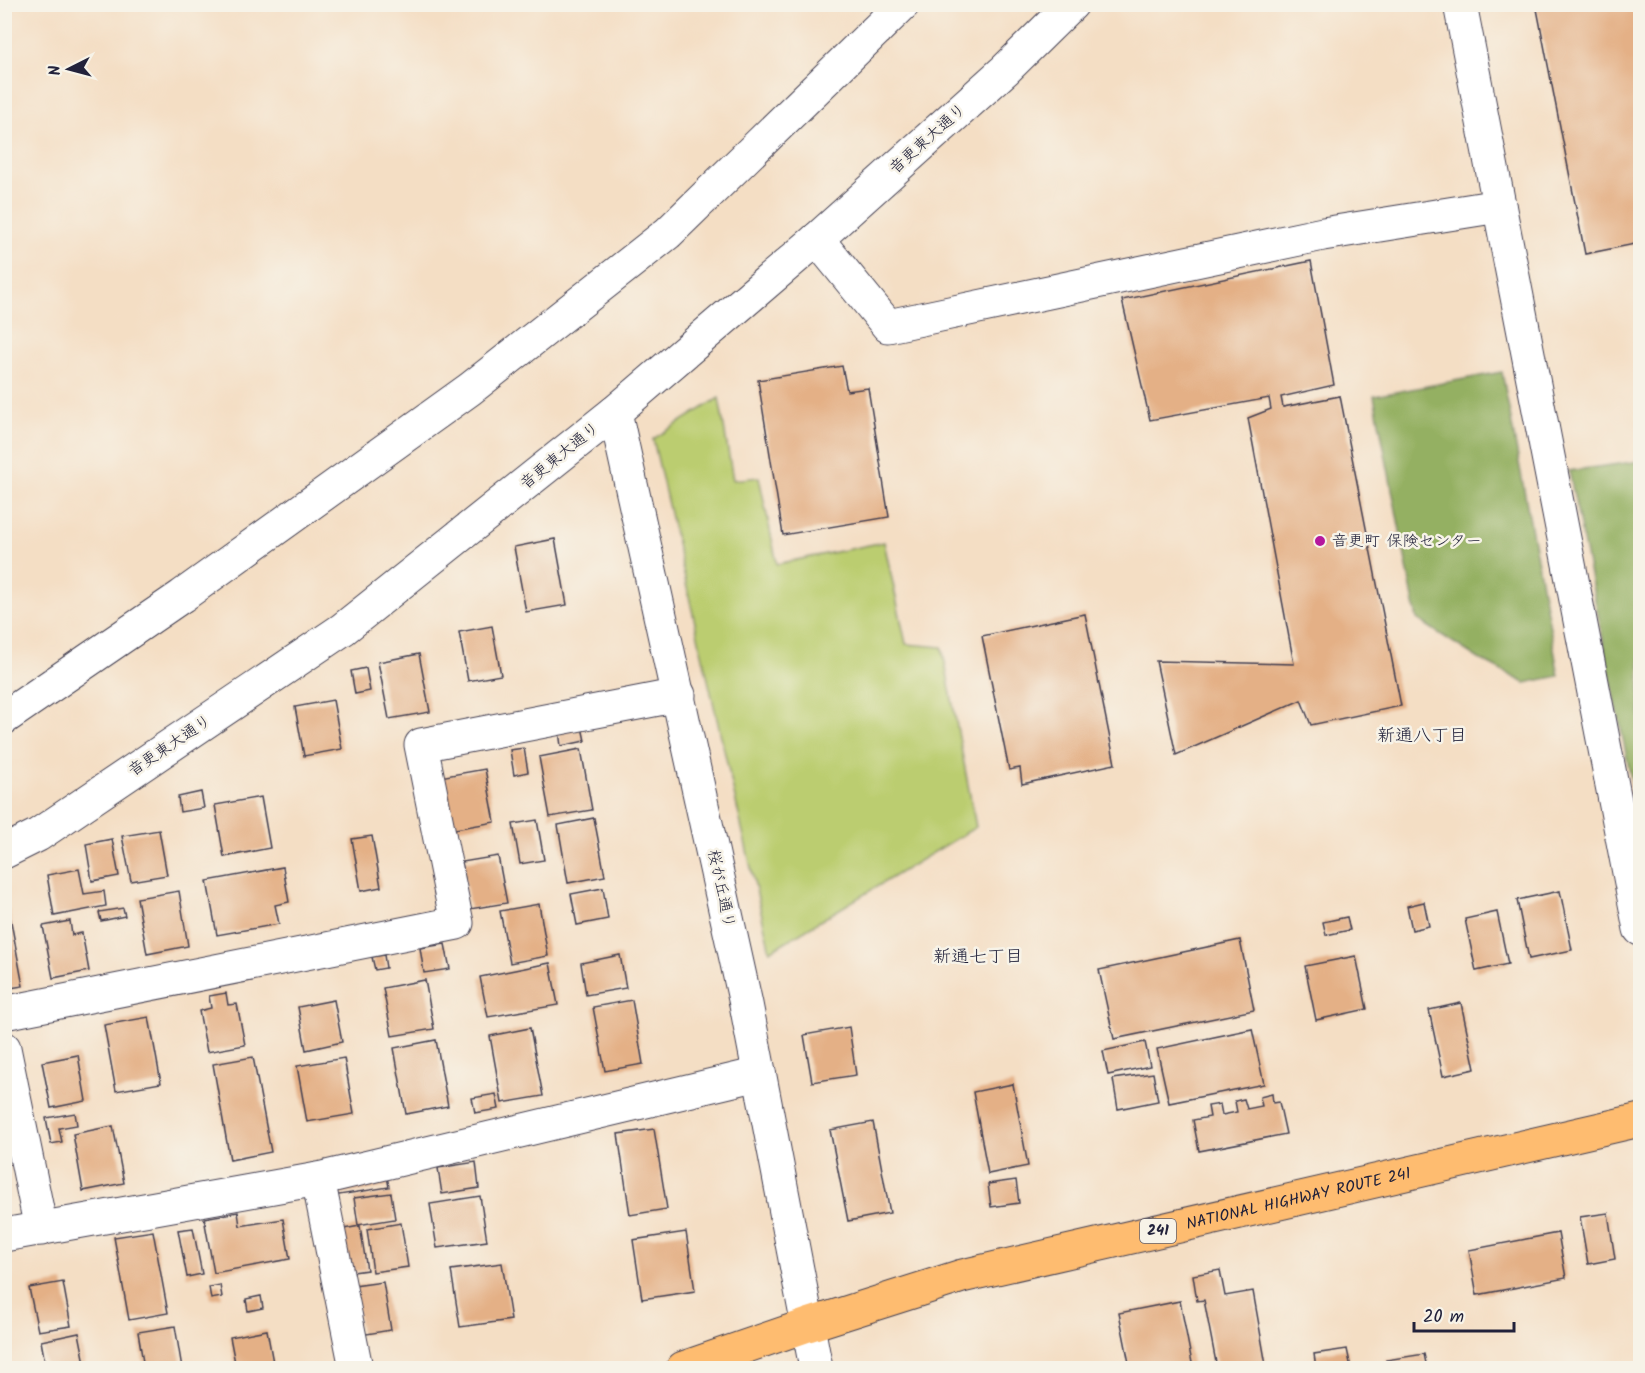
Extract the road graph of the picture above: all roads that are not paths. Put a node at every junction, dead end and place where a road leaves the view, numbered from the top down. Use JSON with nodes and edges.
{"nodes":[{"id":1,"x":903,"y":4,"type":"edge"},
{"id":2,"x":1072,"y":4,"type":"edge"},
{"id":3,"x":1460,"y":4,"type":"edge"},
{"id":4,"x":1499,"y":206,"type":"junction"},
{"id":5,"x":817,"y":239,"type":"junction"},
{"id":6,"x":615,"y":412,"type":"junction"},
{"id":7,"x":679,"y":694,"type":"junction"},
{"id":8,"x":4,"y":718,"type":"edge"},
{"id":9,"x":4,"y":852,"type":"edge"},
{"id":10,"x":1641,"y":929,"type":"edge"},
{"id":11,"x":4,"y":1013,"type":"edge"},
{"id":12,"x":4,"y":1048,"type":"edge"},
{"id":13,"x":759,"y":1074,"type":"junction"},
{"id":14,"x":1641,"y":1120,"type":"edge"},
{"id":15,"x":318,"y":1179,"type":"junction"},
{"id":16,"x":40,"y":1229,"type":"junction"},
{"id":17,"x":4,"y":1235,"type":"edge"},
{"id":18,"x":807,"y":1325,"type":"junction"},
{"id":19,"x":356,"y":1368,"type":"edge"},
{"id":20,"x":683,"y":1368,"type":"edge"},
{"id":21,"x":816,"y":1368,"type":"edge"}],
"edges":[{"from":1,"to":8,"type":"street"},
{"from":2,"to":5,"type":"street","name":"音更東大通り"},
{"from":3,"to":4,"type":"street"},
{"from":4,"to":5,"type":"street"},
{"from":4,"to":10,"type":"street"},
{"from":5,"to":6,"type":"street","name":"音更東大通り"},
{"from":6,"to":7,"type":"street","name":"桜が丘通り"},
{"from":6,"to":9,"type":"street","name":"音更東大通り"},
{"from":7,"to":11,"type":"street"},
{"from":7,"to":13,"type":"street","name":"桜が丘通り"},
{"from":12,"to":16,"type":"street"},
{"from":13,"to":15,"type":"street"},
{"from":13,"to":18,"type":"street","name":"桜が丘通り"},
{"from":14,"to":18,"type":"highway","name":"NATIONAL HIGHWAY ROUTE 241","number":"241"},
{"from":15,"to":16,"type":"street"},
{"from":15,"to":19,"type":"street"},
{"from":16,"to":17,"type":"street"},
{"from":18,"to":20,"type":"highway","name":"NATIONAL HIGHWAY ROUTE 241","number":"241"},
{"from":18,"to":21,"type":"street","name":"桜が丘通り"}]}
